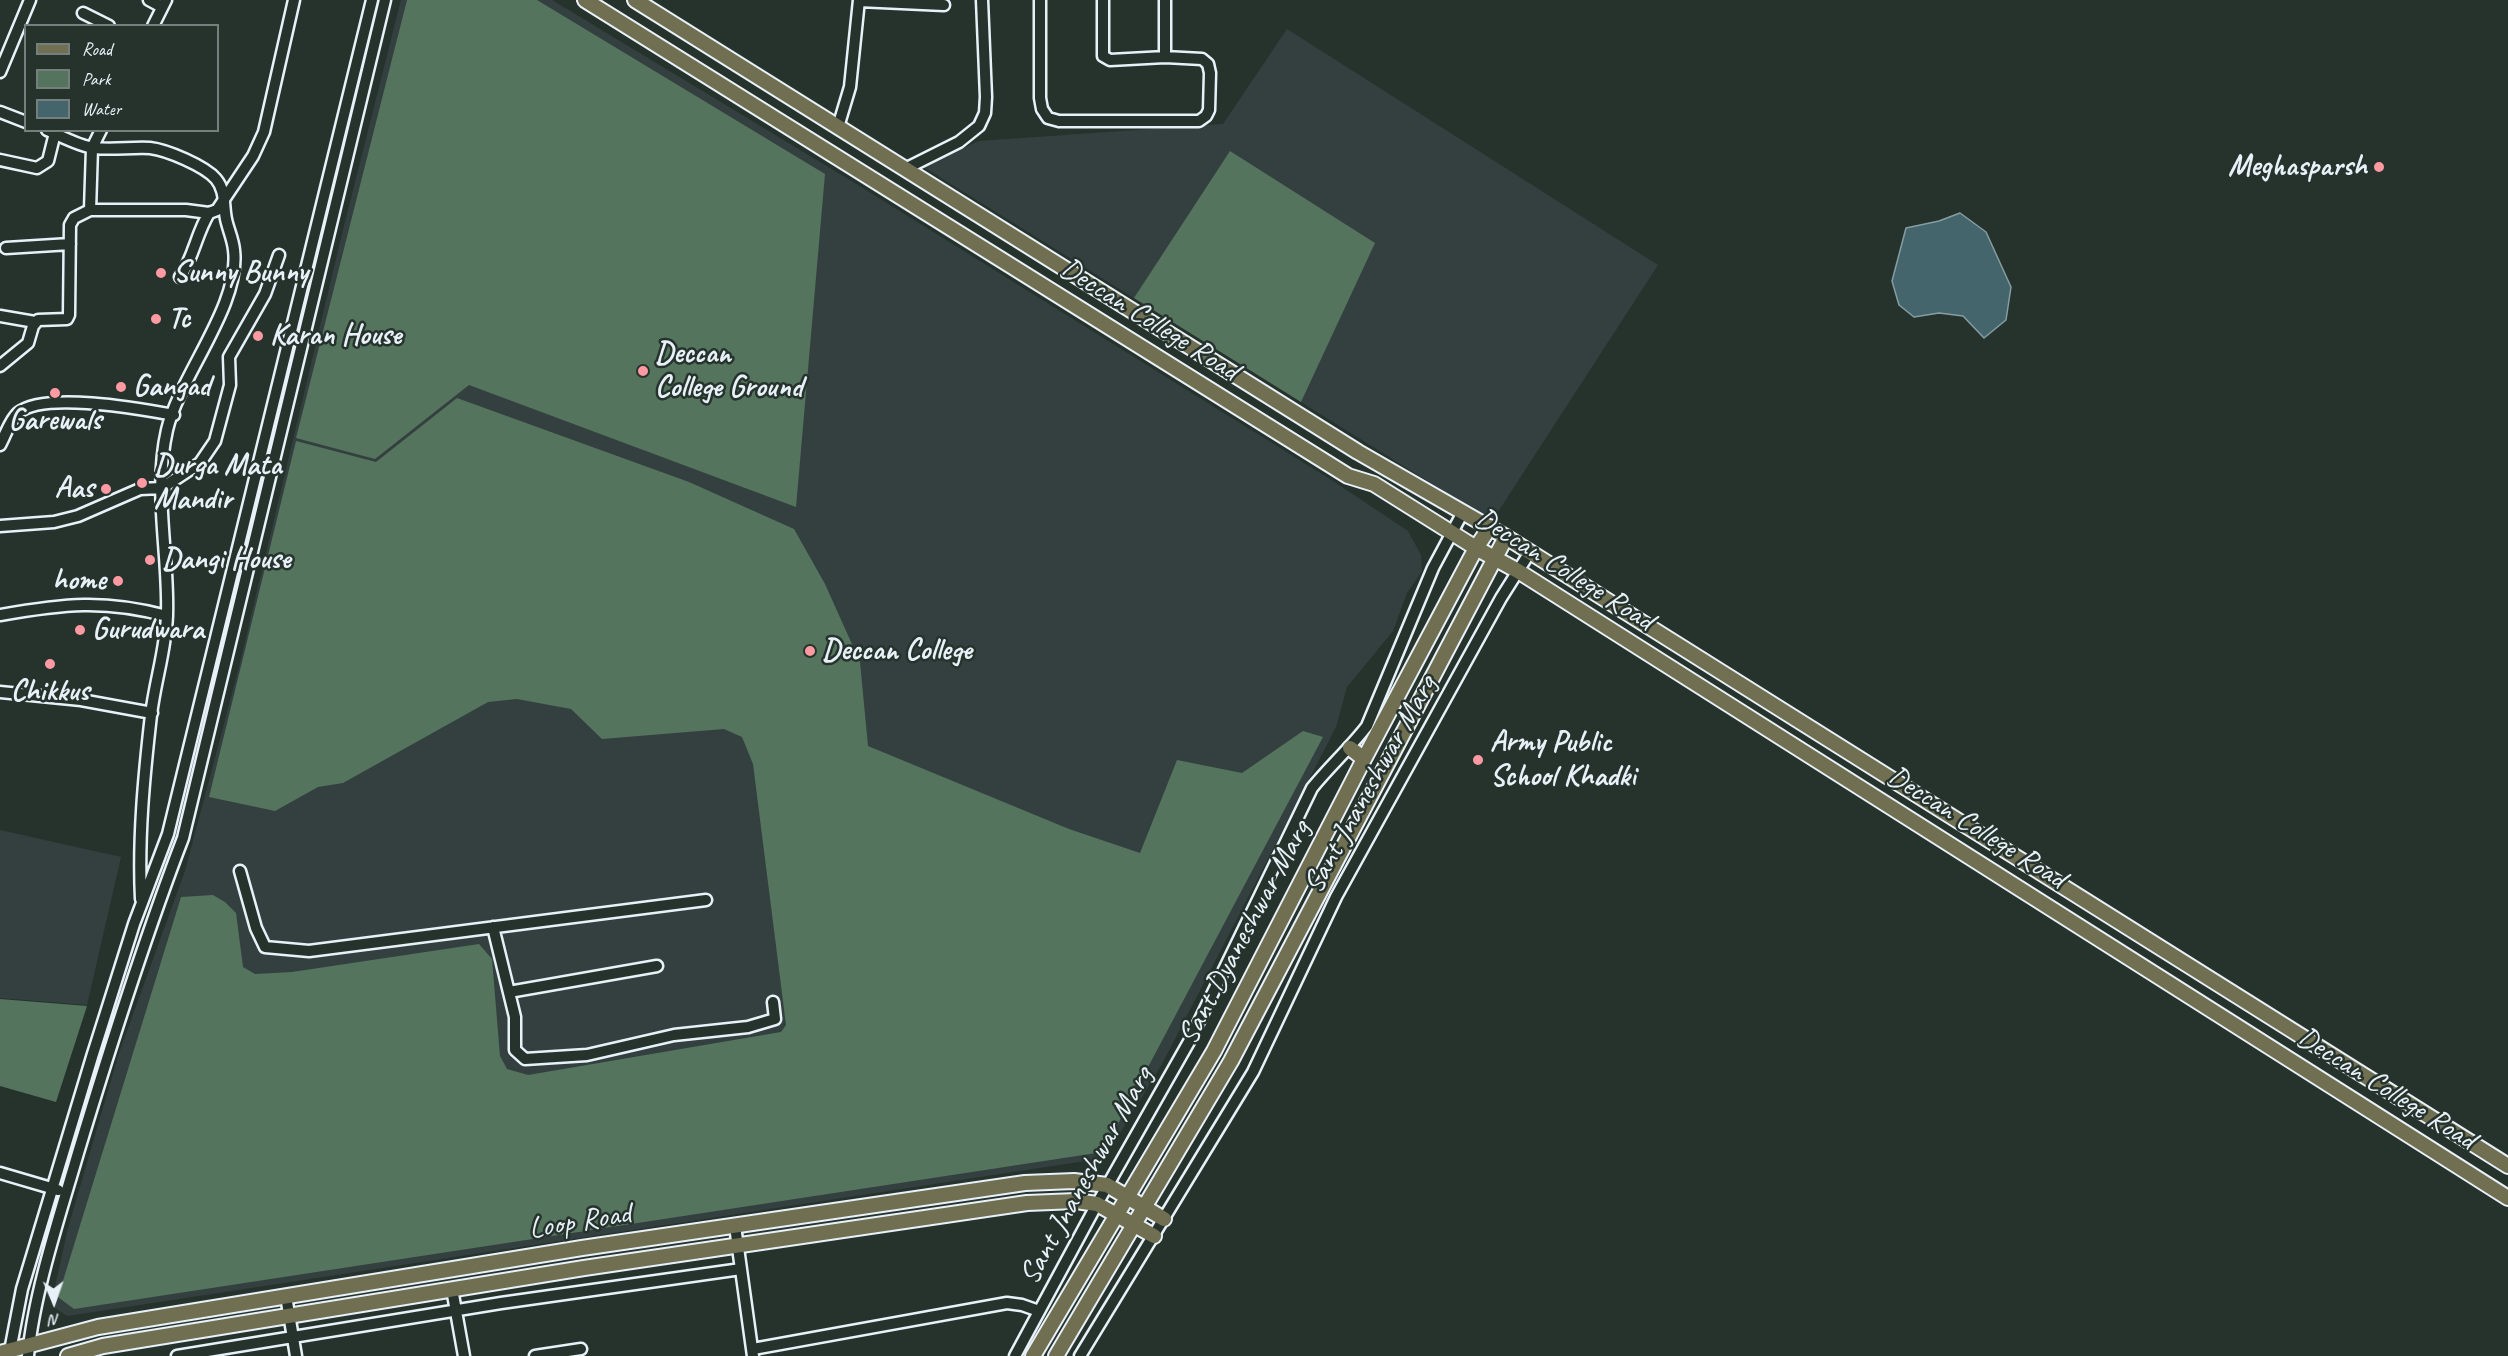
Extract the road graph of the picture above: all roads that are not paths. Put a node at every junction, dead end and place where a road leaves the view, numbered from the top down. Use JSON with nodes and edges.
{"nodes":[{"id":1,"x":30,"y":0,"type":"edge"},
{"id":2,"x":149,"y":0,"type":"edge"},
{"id":3,"x":294,"y":0,"type":"edge"},
{"id":4,"x":372,"y":0,"type":"edge"},
{"id":5,"x":385,"y":0,"type":"edge"},
{"id":6,"x":585,"y":0,"type":"edge"},
{"id":7,"x":635,"y":0,"type":"edge"},
{"id":8,"x":859,"y":0,"type":"edge"},
{"id":9,"x":982,"y":0,"type":"edge"},
{"id":10,"x":1040,"y":0,"type":"edge"},
{"id":11,"x":1103,"y":0,"type":"edge"},
{"id":12,"x":1165,"y":0,"type":"edge"},
{"id":13,"x":164,"y":4,"type":"edge"},
{"id":14,"x":944,"y":5,"type":"dead end"},
{"id":15,"x":83,"y":13,"type":"dead end"},
{"id":16,"x":105,"y":24,"type":"edge"},
{"id":17,"x":154,"y":24,"type":"edge"},
{"id":18,"x":1165,"y":57,"type":"junction"},
{"id":19,"x":0,"y":72,"type":"edge"},
{"id":20,"x":0,"y":112,"type":"edge"},
{"id":21,"x":24,"y":121,"type":"edge"},
{"id":22,"x":838,"y":127,"type":"junction"},
{"id":23,"x":51,"y":132,"type":"edge"},
{"id":24,"x":100,"y":132,"type":"edge"},
{"id":25,"x":92,"y":148,"type":"junction"},
{"id":26,"x":0,"y":160,"type":"edge"},
{"id":27,"x":905,"y":169,"type":"junction"},
{"id":28,"x":225,"y":201,"type":"junction"},
{"id":29,"x":90,"y":210,"type":"junction"},
{"id":30,"x":209,"y":213,"type":"junction"},
{"id":31,"x":70,"y":244,"type":"junction"},
{"id":32,"x":6,"y":248,"type":"dead end"},
{"id":33,"x":279,"y":255,"type":"dead end"},
{"id":34,"x":180,"y":278,"type":"dead end"},
{"id":35,"x":0,"y":316,"type":"edge"},
{"id":36,"x":35,"y":322,"type":"junction"},
{"id":37,"x":0,"y":366,"type":"edge"},
{"id":38,"x":174,"y":415,"type":"junction"},
{"id":39,"x":0,"y":445,"type":"edge"},
{"id":40,"x":162,"y":488,"type":"junction"},
{"id":41,"x":1463,"y":512,"type":"junction"},
{"id":42,"x":0,"y":526,"type":"edge"},
{"id":43,"x":1490,"y":527,"type":"junction"},
{"id":44,"x":1452,"y":532,"type":"junction"},
{"id":45,"x":1506,"y":537,"type":"junction"},
{"id":46,"x":1476,"y":548,"type":"junction"},
{"id":47,"x":1530,"y":552,"type":"junction"},
{"id":48,"x":1495,"y":558,"type":"junction"},
{"id":49,"x":1518,"y":571,"type":"junction"},
{"id":50,"x":0,"y":615,"type":"edge"},
{"id":51,"x":167,"y":616,"type":"junction"},
{"id":52,"x":0,"y":692,"type":"edge"},
{"id":53,"x":152,"y":713,"type":"junction"},
{"id":54,"x":1350,"y":748,"type":"junction"},
{"id":55,"x":1364,"y":759,"type":"junction"},
{"id":56,"x":240,"y":871,"type":"dead end"},
{"id":57,"x":706,"y":900,"type":"dead end"},
{"id":58,"x":141,"y":906,"type":"junction"},
{"id":59,"x":493,"y":927,"type":"junction"},
{"id":60,"x":129,"y":941,"type":"junction"},
{"id":61,"x":143,"y":945,"type":"junction"},
{"id":62,"x":657,"y":966,"type":"dead end"},
{"id":63,"x":509,"y":992,"type":"junction"},
{"id":64,"x":773,"y":1002,"type":"dead end"},
{"id":65,"x":2508,"y":1167,"type":"edge"},
{"id":66,"x":0,"y":1173,"type":"edge"},
{"id":67,"x":1107,"y":1185,"type":"junction"},
{"id":68,"x":52,"y":1188,"type":"junction"},
{"id":69,"x":66,"y":1192,"type":"junction"},
{"id":70,"x":1127,"y":1196,"type":"junction"},
{"id":71,"x":2508,"y":1198,"type":"edge"},
{"id":72,"x":1097,"y":1204,"type":"junction"},
{"id":73,"x":1144,"y":1206,"type":"junction"},
{"id":74,"x":1116,"y":1214,"type":"junction"},
{"id":75,"x":1164,"y":1219,"type":"junction"},
{"id":76,"x":1133,"y":1224,"type":"junction"},
{"id":77,"x":735,"y":1226,"type":"junction"},
{"id":78,"x":1154,"y":1236,"type":"junction"},
{"id":79,"x":737,"y":1245,"type":"junction"},
{"id":80,"x":741,"y":1269,"type":"junction"},
{"id":81,"x":452,"y":1289,"type":"junction"},
{"id":82,"x":286,"y":1296,"type":"junction"},
{"id":83,"x":456,"y":1311,"type":"junction"},
{"id":84,"x":1039,"y":1311,"type":"junction"},
{"id":85,"x":289,"y":1316,"type":"junction"},
{"id":86,"x":292,"y":1337,"type":"junction"},
{"id":87,"x":581,"y":1349,"type":"dead end"},
{"id":88,"x":29,"y":1350,"type":"edge"},
{"id":89,"x":6,"y":1353,"type":"edge"},
{"id":90,"x":753,"y":1353,"type":"edge"},
{"id":91,"x":87,"y":1354,"type":"edge"},
{"id":92,"x":68,"y":1356,"type":"edge"},
{"id":93,"x":177,"y":1356,"type":"edge"},
{"id":94,"x":296,"y":1356,"type":"edge"},
{"id":95,"x":464,"y":1356,"type":"edge"},
{"id":96,"x":536,"y":1356,"type":"edge"},
{"id":97,"x":1015,"y":1356,"type":"edge"},
{"id":98,"x":1033,"y":1356,"type":"edge"},
{"id":99,"x":1056,"y":1356,"type":"edge"},
{"id":100,"x":1080,"y":1356,"type":"edge"}],
"edges":[{"from":1,"to":19,"type":"street"},
{"from":2,"to":13,"type":"street"},
{"from":3,"to":28,"type":"street"},
{"from":4,"to":58,"type":"street"},
{"from":5,"to":61,"type":"street"},
{"from":6,"to":44,"type":"main road","name":"Deccan College Road"},
{"from":7,"to":22,"type":"main road","name":"Deccan College Road"},
{"from":8,"to":14,"type":"street"},
{"from":8,"to":22,"type":"street"},
{"from":9,"to":27,"type":"street"},
{"from":10,"to":18,"type":"street"},
{"from":11,"to":18,"type":"street"},
{"from":12,"to":18,"type":"street"},
{"from":13,"to":17,"type":"street"},
{"from":15,"to":16,"type":"street"},
{"from":20,"to":21,"type":"street"},
{"from":22,"to":27,"type":"main road","name":"Deccan College Road"},
{"from":23,"to":25,"type":"street"},
{"from":23,"to":26,"type":"street"},
{"from":24,"to":25,"type":"street"},
{"from":25,"to":28,"type":"street"},
{"from":25,"to":29,"type":"street"},
{"from":27,"to":41,"type":"main road","name":"Deccan College Road"},
{"from":28,"to":30,"type":"street"},
{"from":28,"to":38,"type":"street"},
{"from":29,"to":30,"type":"street"},
{"from":29,"to":31,"type":"street"},
{"from":30,"to":34,"type":"street"},
{"from":31,"to":32,"type":"street"},
{"from":31,"to":36,"type":"street"},
{"from":33,"to":40,"type":"street"},
{"from":35,"to":36,"type":"street"},
{"from":36,"to":37,"type":"street"},
{"from":38,"to":39,"type":"street"},
{"from":38,"to":40,"type":"street"},
{"from":40,"to":42,"type":"street"},
{"from":40,"to":51,"type":"street"},
{"from":41,"to":43,"type":"main road","name":"Deccan College Road"},
{"from":41,"to":44,"type":"street","name":"Sant Jnaneshwar Marg"},
{"from":43,"to":45,"type":"main road","name":"Deccan College Road"},
{"from":43,"to":46,"type":"main road","name":"Sant Dyaneshwar Marg"},
{"from":44,"to":46,"type":"main road","name":"Deccan College Road"},
{"from":44,"to":54,"type":"street","name":"Sant Jnaneshwar Marg"},
{"from":45,"to":47,"type":"main road","name":"Deccan College Road"},
{"from":45,"to":48,"type":"main road","name":"Sant Dyaneshwar Marg"},
{"from":46,"to":48,"type":"main road","name":"Deccan College Road"},
{"from":46,"to":55,"type":"main road","name":"Sant Dyaneshwar Marg"},
{"from":47,"to":49,"type":"street","name":"Sant Jnaneshwar Marg"},
{"from":47,"to":65,"type":"main road","name":"Deccan College Road"},
{"from":48,"to":49,"type":"main road","name":"Deccan College Road"},
{"from":48,"to":73,"type":"main road","name":"Sant Dyaneshwar Marg"},
{"from":49,"to":71,"type":"main road","name":"Deccan College Road"},
{"from":49,"to":75,"type":"street","name":"Sant Jnaneshwar Marg"},
{"from":50,"to":51,"type":"street"},
{"from":51,"to":53,"type":"street"},
{"from":52,"to":53,"type":"street"},
{"from":53,"to":58,"type":"street"},
{"from":54,"to":55,"type":"main road"},
{"from":54,"to":67,"type":"street","name":"Sant Jnaneshwar Marg"},
{"from":55,"to":70,"type":"main road","name":"Sant Dyaneshwar Marg"},
{"from":56,"to":59,"type":"street"},
{"from":57,"to":59,"type":"street"},
{"from":58,"to":60,"type":"street"},
{"from":59,"to":63,"type":"street"},
{"from":60,"to":61,"type":"street"},
{"from":60,"to":68,"type":"street"},
{"from":61,"to":69,"type":"street"},
{"from":62,"to":63,"type":"street"},
{"from":63,"to":64,"type":"street"},
{"from":66,"to":68,"type":"street"},
{"from":67,"to":70,"type":"main road","name":"Loop Road"},
{"from":67,"to":72,"type":"street","name":"Sant Jnaneshwar Marg"},
{"from":67,"to":77,"type":"main road","name":"Loop Road"},
{"from":68,"to":69,"type":"street"},
{"from":68,"to":89,"type":"street"},
{"from":69,"to":88,"type":"street"},
{"from":70,"to":73,"type":"main road","name":"Loop Road"},
{"from":70,"to":74,"type":"main road","name":"Sant Dyaneshwar Marg"},
{"from":72,"to":74,"type":"main road","name":"Loop Road"},
{"from":72,"to":79,"type":"main road","name":"Loop Road"},
{"from":72,"to":84,"type":"street","name":"Sant Jnaneshwar Marg"},
{"from":73,"to":75,"type":"main road","name":"Loop Road"},
{"from":73,"to":76,"type":"main road","name":"Sant Dyaneshwar Marg"},
{"from":74,"to":76,"type":"main road","name":"Loop Road"},
{"from":74,"to":98,"type":"main road","name":"Sant Dyaneshwar Marg"},
{"from":75,"to":78,"type":"street","name":"Sant Jnaneshwar Marg"},
{"from":76,"to":78,"type":"main road","name":"Loop Road"},
{"from":76,"to":99,"type":"main road","name":"Sant Dyaneshwar Marg"},
{"from":77,"to":79,"type":"street"},
{"from":77,"to":82,"type":"main road","name":"Loop Road"},
{"from":78,"to":100,"type":"street","name":"Sant Jnaneshwar Marg"},
{"from":79,"to":80,"type":"street"},
{"from":79,"to":81,"type":"main road","name":"Loop Road"},
{"from":80,"to":83,"type":"street"},
{"from":80,"to":90,"type":"street"},
{"from":81,"to":83,"type":"street"},
{"from":81,"to":85,"type":"main road","name":"Loop Road"},
{"from":82,"to":85,"type":"street"},
{"from":82,"to":88,"type":"main road","name":"Loop Road"},
{"from":83,"to":86,"type":"street"},
{"from":83,"to":95,"type":"street"},
{"from":84,"to":90,"type":"street"},
{"from":84,"to":97,"type":"street","name":"Sant Jnaneshwar Marg"},
{"from":85,"to":86,"type":"street"},
{"from":85,"to":91,"type":"main road","name":"Loop Road"},
{"from":86,"to":93,"type":"street"},
{"from":86,"to":94,"type":"street"},
{"from":87,"to":96,"type":"street"},
{"from":88,"to":89,"type":"main road","name":"Loop Road"},
{"from":91,"to":92,"type":"main road","name":"Loop Road"}]}
